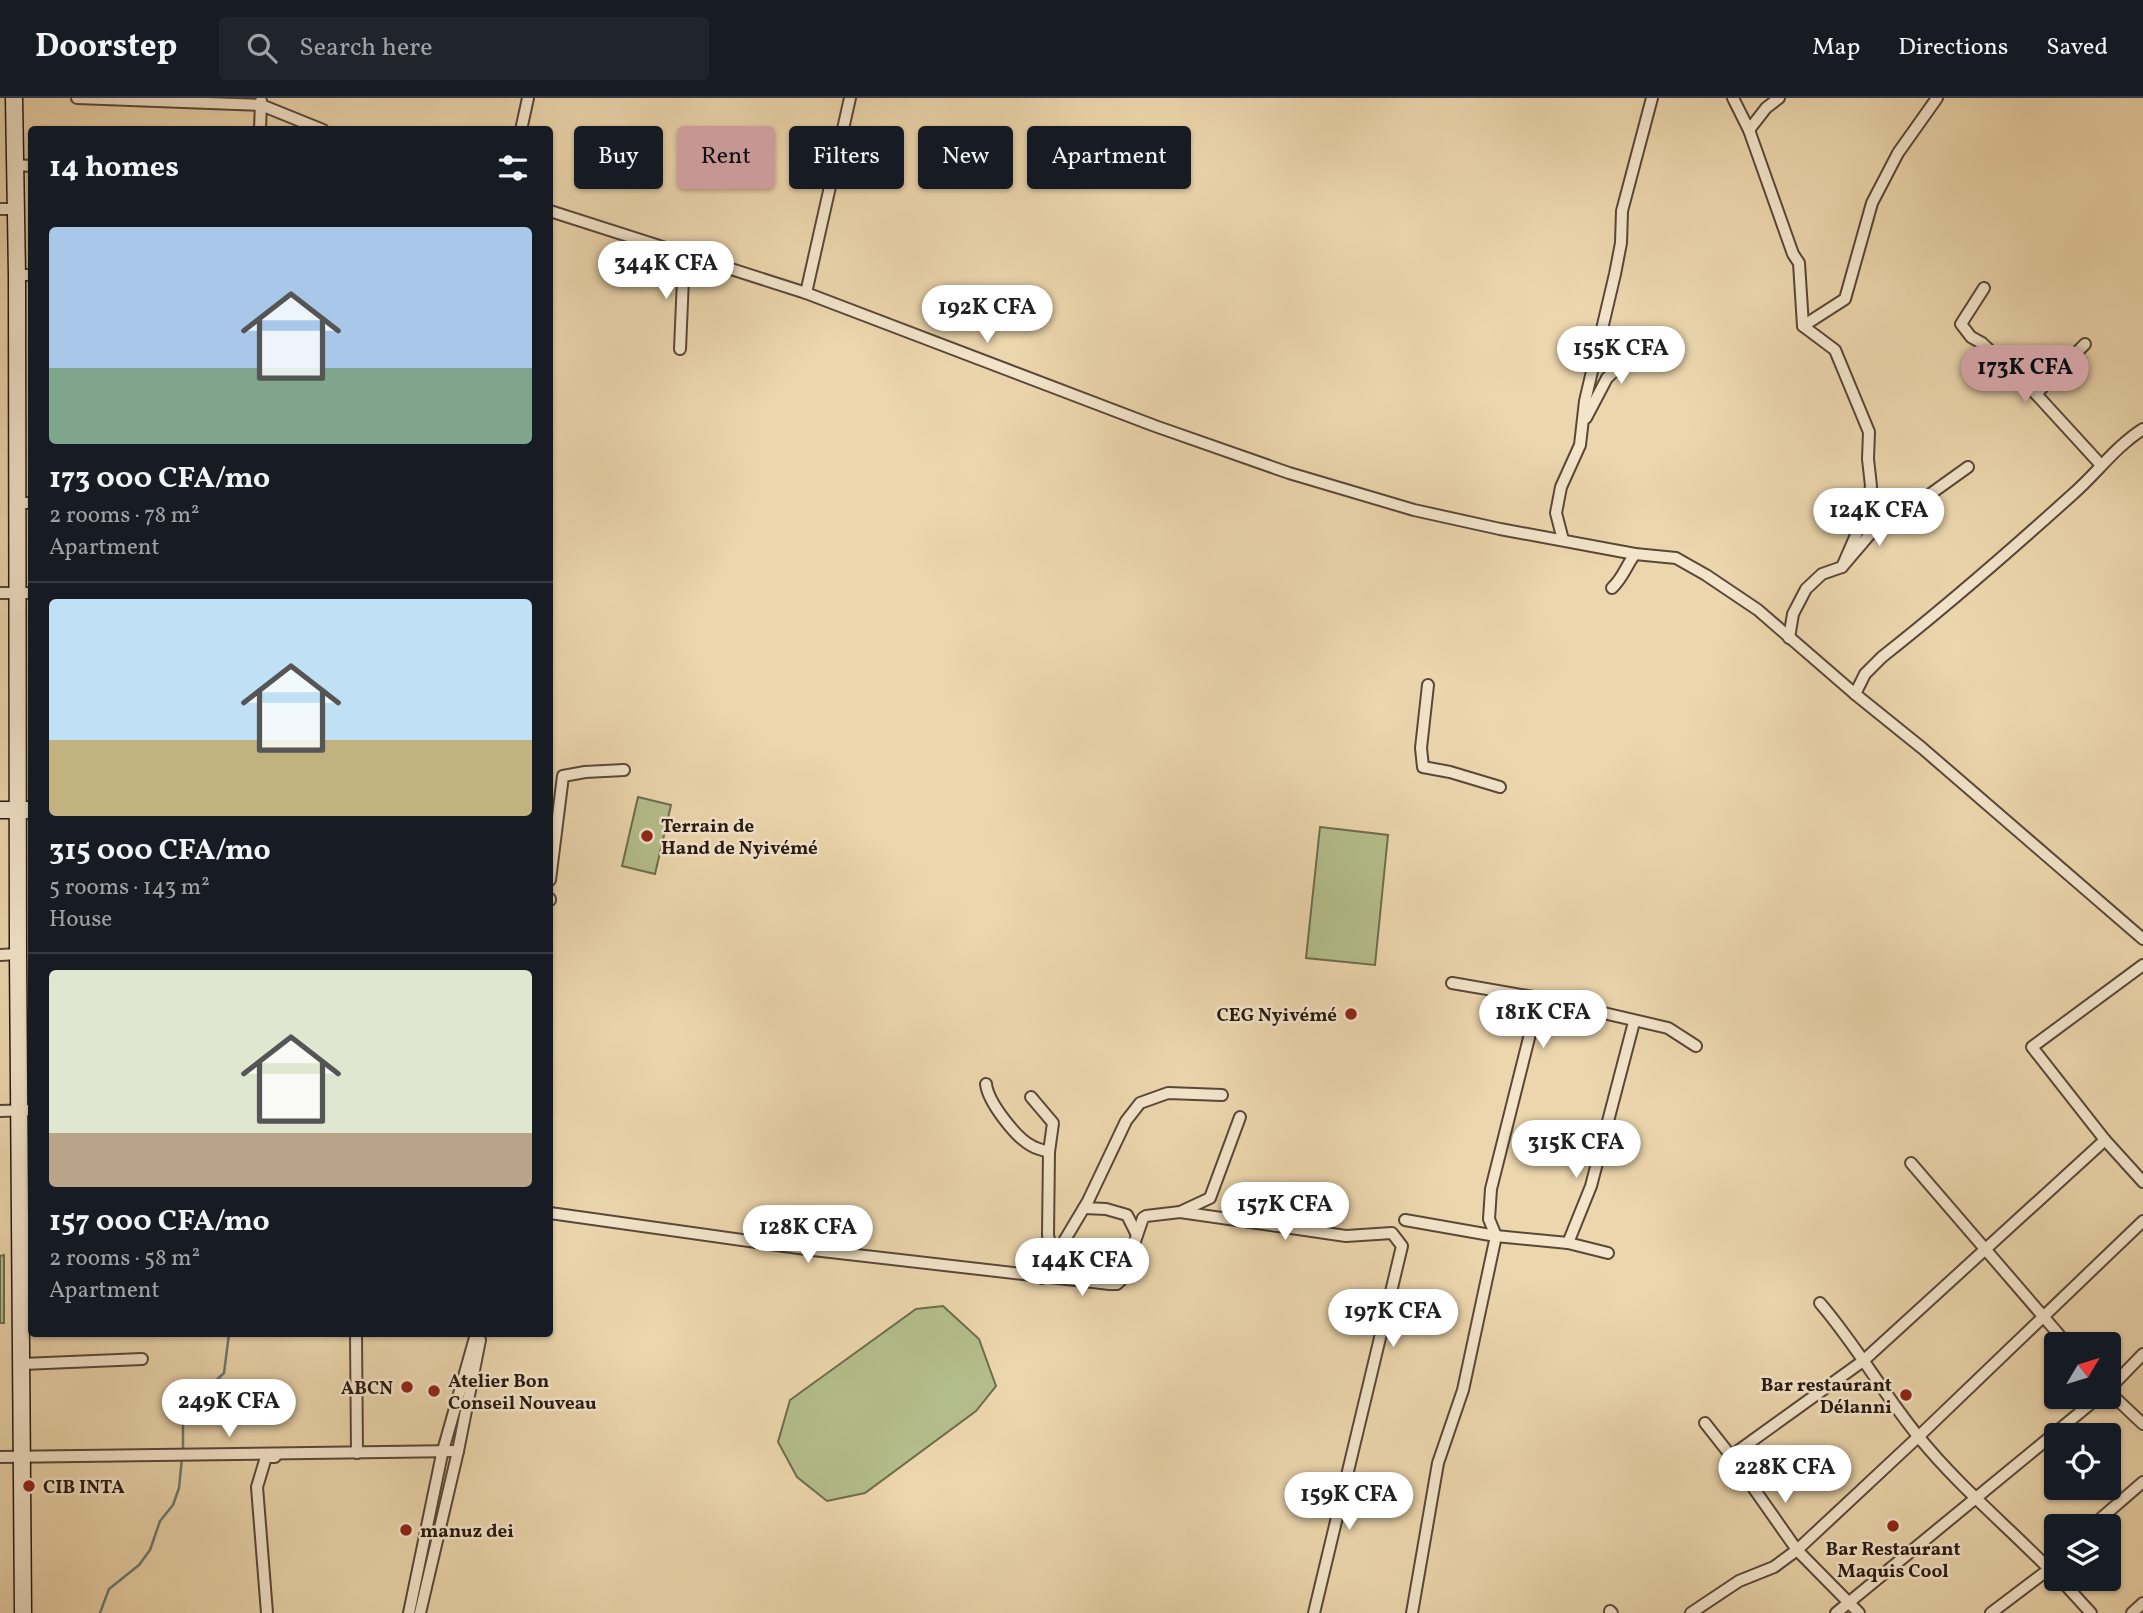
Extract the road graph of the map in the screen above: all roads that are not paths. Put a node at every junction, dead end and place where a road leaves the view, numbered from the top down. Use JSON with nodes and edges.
{"nodes":[{"id":1,"x":14,"y":98,"type":"edge"},
{"id":2,"x":77,"y":98,"type":"edge"},
{"id":3,"x":528,"y":98,"type":"edge"},
{"id":4,"x":850,"y":98,"type":"edge"},
{"id":5,"x":1652,"y":98,"type":"edge"},
{"id":6,"x":1733,"y":98,"type":"edge"},
{"id":7,"x":1779,"y":98,"type":"edge"},
{"id":8,"x":1937,"y":98,"type":"edge"},
{"id":9,"x":261,"y":102,"type":"edge"},
{"id":10,"x":260,"y":126,"type":"edge"},
{"id":11,"x":314,"y":126,"type":"edge"},
{"id":12,"x":522,"y":126,"type":"edge"},
{"id":13,"x":1749,"y":130,"type":"junction"},
{"id":14,"x":14,"y":165,"type":"junction"},
{"id":15,"x":28,"y":166,"type":"edge"},
{"id":16,"x":7,"y":209,"type":"edge"},
{"id":17,"x":553,"y":212,"type":"edge"},
{"id":18,"x":684,"y":255,"type":"junction"},
{"id":19,"x":24,"y":275,"type":"edge"},
{"id":20,"x":1984,"y":288,"type":"dead end"},
{"id":21,"x":806,"y":293,"type":"junction"},
{"id":22,"x":1803,"y":326,"type":"junction"},
{"id":23,"x":1648,"y":337,"type":"dead end"},
{"id":24,"x":2085,"y":344,"type":"dead end"},
{"id":25,"x":680,"y":349,"type":"dead end"},
{"id":26,"x":2036,"y":394,"type":"junction"},
{"id":27,"x":1583,"y":423,"type":"junction"},
{"id":28,"x":2143,"y":429,"type":"edge"},
{"id":29,"x":2101,"y":465,"type":"junction"},
{"id":30,"x":1968,"y":467,"type":"dead end"},
{"id":31,"x":24,"y":503,"type":"edge"},
{"id":32,"x":1563,"y":540,"type":"junction"},
{"id":33,"x":1635,"y":554,"type":"junction"},
{"id":34,"x":1842,"y":567,"type":"junction"},
{"id":35,"x":1612,"y":589,"type":"dead end"},
{"id":36,"x":16,"y":593,"type":"edge"},
{"id":37,"x":1789,"y":638,"type":"junction"},
{"id":38,"x":25,"y":661,"type":"edge"},
{"id":39,"x":1428,"y":685,"type":"dead end"},
{"id":40,"x":1855,"y":694,"type":"junction"},
{"id":41,"x":624,"y":770,"type":"dead end"},
{"id":42,"x":1500,"y":787,"type":"dead end"},
{"id":43,"x":0,"y":810,"type":"edge"},
{"id":44,"x":25,"y":810,"type":"edge"},
{"id":45,"x":553,"y":858,"type":"edge"},
{"id":46,"x":2142,"y":936,"type":"edge"},
{"id":47,"x":2143,"y":949,"type":"edge"},
{"id":48,"x":0,"y":954,"type":"edge"},
{"id":49,"x":18,"y":954,"type":"junction"},
{"id":50,"x":2143,"y":965,"type":"edge"},
{"id":51,"x":1452,"y":982,"type":"dead end"},
{"id":52,"x":1539,"y":998,"type":"junction"},
{"id":53,"x":1634,"y":1022,"type":"junction"},
{"id":54,"x":1696,"y":1046,"type":"dead end"},
{"id":55,"x":986,"y":1084,"type":"dead end"},
{"id":56,"x":1222,"y":1095,"type":"dead end"},
{"id":57,"x":1031,"y":1097,"type":"dead end"},
{"id":58,"x":26,"y":1110,"type":"edge"},
{"id":59,"x":0,"y":1111,"type":"edge"},
{"id":60,"x":1240,"y":1117,"type":"dead end"},
{"id":61,"x":2105,"y":1140,"type":"junction"},
{"id":62,"x":1049,"y":1152,"type":"junction"},
{"id":63,"x":1911,"y":1163,"type":"dead end"},
{"id":64,"x":2143,"y":1182,"type":"edge"},
{"id":65,"x":26,"y":1193,"type":"edge"},
{"id":66,"x":1084,"y":1208,"type":"junction"},
{"id":67,"x":1180,"y":1212,"type":"junction"},
{"id":68,"x":553,"y":1213,"type":"edge"},
{"id":69,"x":1405,"y":1220,"type":"dead end"},
{"id":70,"x":2143,"y":1221,"type":"edge"},
{"id":71,"x":1137,"y":1235,"type":"junction"},
{"id":72,"x":1496,"y":1236,"type":"junction"},
{"id":73,"x":1568,"y":1243,"type":"junction"},
{"id":74,"x":1984,"y":1250,"type":"junction"},
{"id":75,"x":1608,"y":1253,"type":"dead end"},
{"id":76,"x":1053,"y":1258,"type":"junction"},
{"id":77,"x":27,"y":1278,"type":"edge"},
{"id":78,"x":1042,"y":1278,"type":"junction"},
{"id":79,"x":1820,"y":1303,"type":"dead end"},
{"id":80,"x":2043,"y":1316,"type":"junction"},
{"id":81,"x":2057,"y":1332,"type":"edge"},
{"id":82,"x":356,"y":1337,"type":"edge"},
{"id":83,"x":475,"y":1337,"type":"edge"},
{"id":84,"x":481,"y":1337,"type":"edge"},
{"id":85,"x":2143,"y":1354,"type":"edge"},
{"id":86,"x":142,"y":1359,"type":"dead end"},
{"id":87,"x":1863,"y":1361,"type":"junction"},
{"id":88,"x":22,"y":1364,"type":"junction"},
{"id":89,"x":2121,"y":1378,"type":"edge"},
{"id":90,"x":2121,"y":1402,"type":"edge"},
{"id":91,"x":2085,"y":1409,"type":"edge"},
{"id":92,"x":1705,"y":1423,"type":"dead end"},
{"id":93,"x":2143,"y":1423,"type":"edge"},
{"id":94,"x":1919,"y":1437,"type":"junction"},
{"id":95,"x":458,"y":1451,"type":"junction"},
{"id":96,"x":357,"y":1453,"type":"junction"},
{"id":97,"x":442,"y":1454,"type":"junction"},
{"id":98,"x":1731,"y":1455,"type":"junction"},
{"id":99,"x":0,"y":1457,"type":"edge"},
{"id":100,"x":23,"y":1457,"type":"junction"},
{"id":101,"x":2143,"y":1482,"type":"edge"},
{"id":102,"x":1977,"y":1500,"type":"junction"},
{"id":103,"x":256,"y":1503,"type":"dead end"},
{"id":104,"x":2106,"y":1514,"type":"edge"},
{"id":105,"x":1797,"y":1550,"type":"junction"},
{"id":106,"x":2044,"y":1562,"type":"edge"},
{"id":107,"x":2044,"y":1579,"type":"edge"},
{"id":108,"x":2072,"y":1591,"type":"edge"},
{"id":109,"x":1850,"y":1602,"type":"junction"},
{"id":110,"x":2143,"y":1603,"type":"edge"},
{"id":111,"x":23,"y":1613,"type":"edge"},
{"id":112,"x":267,"y":1613,"type":"edge"},
{"id":113,"x":409,"y":1613,"type":"edge"},
{"id":114,"x":420,"y":1613,"type":"edge"},
{"id":115,"x":1314,"y":1613,"type":"edge"},
{"id":116,"x":1412,"y":1613,"type":"edge"},
{"id":117,"x":1691,"y":1613,"type":"edge"},
{"id":118,"x":1836,"y":1613,"type":"edge"},
{"id":119,"x":1859,"y":1613,"type":"edge"},
{"id":120,"x":1991,"y":1613,"type":"edge"},
{"id":121,"x":2091,"y":1613,"type":"edge"},
{"id":122,"x":2132,"y":1613,"type":"edge"}],
"edges":[{"from":1,"to":14,"type":"main road"},
{"from":2,"to":9,"type":"street"},
{"from":3,"to":12,"type":"street"},
{"from":4,"to":21,"type":"street"},
{"from":5,"to":27,"type":"street"},
{"from":6,"to":13,"type":"street"},
{"from":7,"to":13,"type":"street"},
{"from":8,"to":22,"type":"street"},
{"from":9,"to":10,"type":"street"},
{"from":9,"to":11,"type":"street"},
{"from":13,"to":22,"type":"street"},
{"from":14,"to":15,"type":"street"},
{"from":14,"to":16,"type":"main road"},
{"from":16,"to":19,"type":"main road"},
{"from":17,"to":18,"type":"street"},
{"from":18,"to":21,"type":"street"},
{"from":18,"to":25,"type":"street"},
{"from":19,"to":31,"type":"main road"},
{"from":20,"to":26,"type":"street"},
{"from":21,"to":32,"type":"street"},
{"from":22,"to":34,"type":"street"},
{"from":23,"to":27,"type":"street"},
{"from":24,"to":26,"type":"street"},
{"from":26,"to":29,"type":"street"},
{"from":27,"to":32,"type":"street"},
{"from":28,"to":29,"type":"street"},
{"from":29,"to":40,"type":"street"},
{"from":30,"to":34,"type":"street"},
{"from":31,"to":36,"type":"main road"},
{"from":32,"to":33,"type":"street"},
{"from":33,"to":35,"type":"street"},
{"from":33,"to":37,"type":"street"},
{"from":34,"to":37,"type":"street"},
{"from":36,"to":38,"type":"main road"},
{"from":37,"to":40,"type":"street"},
{"from":38,"to":44,"type":"main road"},
{"from":39,"to":42,"type":"street"},
{"from":40,"to":46,"type":"street"},
{"from":41,"to":45,"type":"street"},
{"from":43,"to":44,"type":"main road"},
{"from":44,"to":49,"type":"main road"},
{"from":46,"to":47,"type":"street"},
{"from":48,"to":49,"type":"street"},
{"from":49,"to":58,"type":"main road"},
{"from":50,"to":61,"type":"street"},
{"from":51,"to":52,"type":"street"},
{"from":52,"to":53,"type":"street"},
{"from":52,"to":72,"type":"street"},
{"from":53,"to":54,"type":"street"},
{"from":53,"to":73,"type":"street"},
{"from":55,"to":62,"type":"street"},
{"from":56,"to":66,"type":"street"},
{"from":57,"to":62,"type":"street"},
{"from":58,"to":59,"type":"street"},
{"from":58,"to":65,"type":"main road"},
{"from":60,"to":67,"type":"street"},
{"from":61,"to":64,"type":"street"},
{"from":61,"to":74,"type":"street"},
{"from":62,"to":76,"type":"street"},
{"from":63,"to":74,"type":"street"},
{"from":65,"to":77,"type":"main road"},
{"from":66,"to":71,"type":"street"},
{"from":66,"to":76,"type":"street"},
{"from":67,"to":71,"type":"street"},
{"from":67,"to":115,"type":"street"},
{"from":68,"to":78,"type":"street"},
{"from":69,"to":72,"type":"street"},
{"from":70,"to":80,"type":"street"},
{"from":71,"to":78,"type":"street"},
{"from":72,"to":73,"type":"street"},
{"from":72,"to":116,"type":"street"},
{"from":73,"to":75,"type":"street"},
{"from":74,"to":80,"type":"street"},
{"from":74,"to":87,"type":"street"},
{"from":76,"to":78,"type":"street"},
{"from":77,"to":88,"type":"main road"},
{"from":79,"to":87,"type":"street"},
{"from":80,"to":81,"type":"street"},
{"from":80,"to":94,"type":"street"},
{"from":82,"to":96,"type":"street"},
{"from":83,"to":97,"type":"street"},
{"from":84,"to":95,"type":"street"},
{"from":85,"to":89,"type":"street"},
{"from":86,"to":88,"type":"street"},
{"from":87,"to":94,"type":"street"},
{"from":87,"to":98,"type":"street"},
{"from":88,"to":100,"type":"main road"},
{"from":90,"to":93,"type":"street"},
{"from":91,"to":102,"type":"street"},
{"from":92,"to":98,"type":"street"},
{"from":94,"to":102,"type":"street"},
{"from":94,"to":105,"type":"street"},
{"from":95,"to":96,"type":"street"},
{"from":95,"to":114,"type":"street"},
{"from":96,"to":97,"type":"street"},
{"from":96,"to":100,"type":"street"},
{"from":96,"to":112,"type":"street"},
{"from":97,"to":113,"type":"street"},
{"from":98,"to":105,"type":"street"},
{"from":99,"to":100,"type":"street"},
{"from":100,"to":111,"type":"main road"},
{"from":101,"to":104,"type":"street"},
{"from":102,"to":106,"type":"street"},
{"from":102,"to":109,"type":"street"},
{"from":103,"to":112,"type":"street"},
{"from":105,"to":109,"type":"street"},
{"from":105,"to":117,"type":"street"},
{"from":107,"to":120,"type":"street"},
{"from":108,"to":121,"type":"street"},
{"from":109,"to":118,"type":"street"},
{"from":109,"to":119,"type":"street"},
{"from":110,"to":122,"type":"street"}]}
